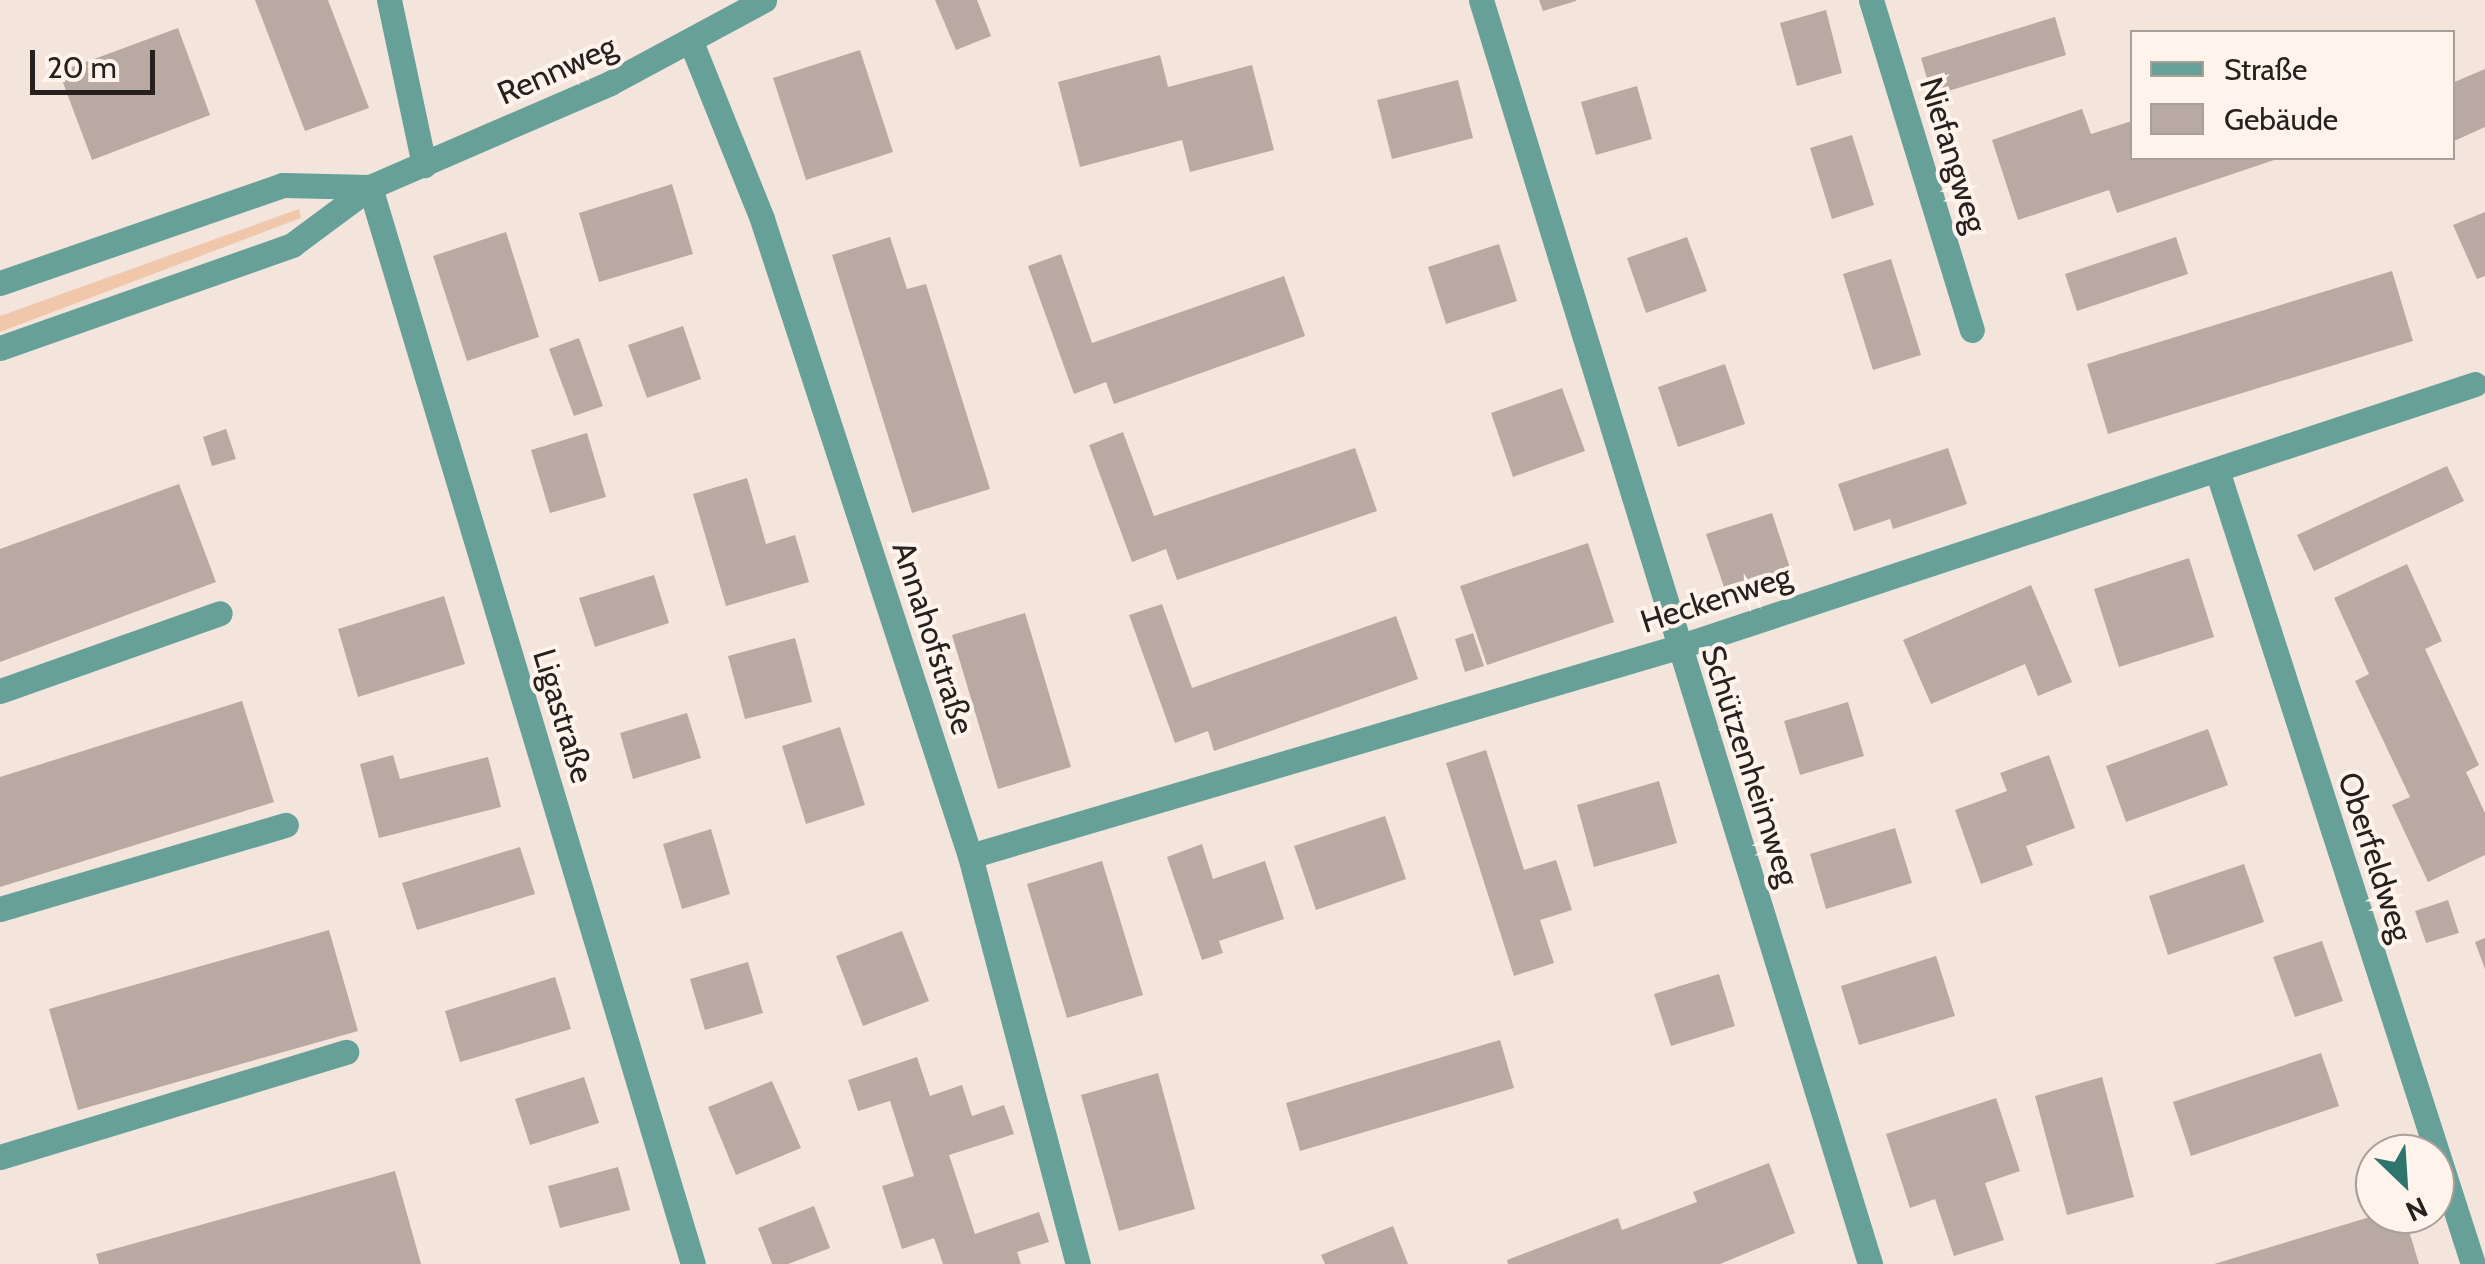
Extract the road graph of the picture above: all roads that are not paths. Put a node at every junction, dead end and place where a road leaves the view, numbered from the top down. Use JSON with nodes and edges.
{"nodes":[{"id":1,"x":389,"y":0,"type":"edge"},
{"id":2,"x":764,"y":0,"type":"edge"},
{"id":3,"x":1482,"y":0,"type":"edge"},
{"id":4,"x":1871,"y":0,"type":"edge"},
{"id":5,"x":691,"y":42,"type":"junction"},
{"id":6,"x":424,"y":165,"type":"junction"},
{"id":7,"x":370,"y":187,"type":"junction"},
{"id":8,"x":0,"y":283,"type":"edge"},
{"id":9,"x":1972,"y":330,"type":"dead end"},
{"id":10,"x":0,"y":348,"type":"edge"},
{"id":11,"x":2475,"y":384,"type":"dead end"},
{"id":12,"x":2217,"y":470,"type":"junction"},
{"id":13,"x":220,"y":613,"type":"dead end"},
{"id":14,"x":1678,"y":646,"type":"junction"},
{"id":15,"x":0,"y":691,"type":"edge"},
{"id":16,"x":286,"y":826,"type":"dead end"},
{"id":17,"x":970,"y":856,"type":"junction"},
{"id":18,"x":0,"y":909,"type":"edge"},
{"id":19,"x":346,"y":1052,"type":"dead end"},
{"id":20,"x":0,"y":1158,"type":"edge"},
{"id":21,"x":694,"y":1264,"type":"edge"},
{"id":22,"x":1078,"y":1264,"type":"edge"},
{"id":23,"x":1870,"y":1264,"type":"edge"},
{"id":24,"x":2473,"y":1264,"type":"edge"}],
"edges":[{"from":1,"to":6,"type":"street"},
{"from":2,"to":5,"type":"street","name":"Rennweg"},
{"from":3,"to":14,"type":"street","name":"Schützenheimweg"},
{"from":4,"to":9,"type":"street","name":"Niefangweg"},
{"from":5,"to":6,"type":"street","name":"Rennweg"},
{"from":5,"to":17,"type":"street","name":"Annahofstraße"},
{"from":6,"to":7,"type":"street","name":"Rennweg"},
{"from":7,"to":8,"type":"street","name":"Rennweg"},
{"from":7,"to":10,"type":"street","name":"Rennweg"},
{"from":7,"to":21,"type":"street","name":"Ligastraße"},
{"from":11,"to":12,"type":"street","name":"Heckenweg"},
{"from":12,"to":14,"type":"street","name":"Heckenweg"},
{"from":12,"to":24,"type":"street","name":"Oberfeldweg"},
{"from":13,"to":15,"type":"street"},
{"from":14,"to":17,"type":"street","name":"Heckenweg"},
{"from":14,"to":23,"type":"street","name":"Schützenheimweg"},
{"from":16,"to":18,"type":"street"},
{"from":17,"to":22,"type":"street","name":"Annahofstraße"},
{"from":19,"to":20,"type":"street"}]}
